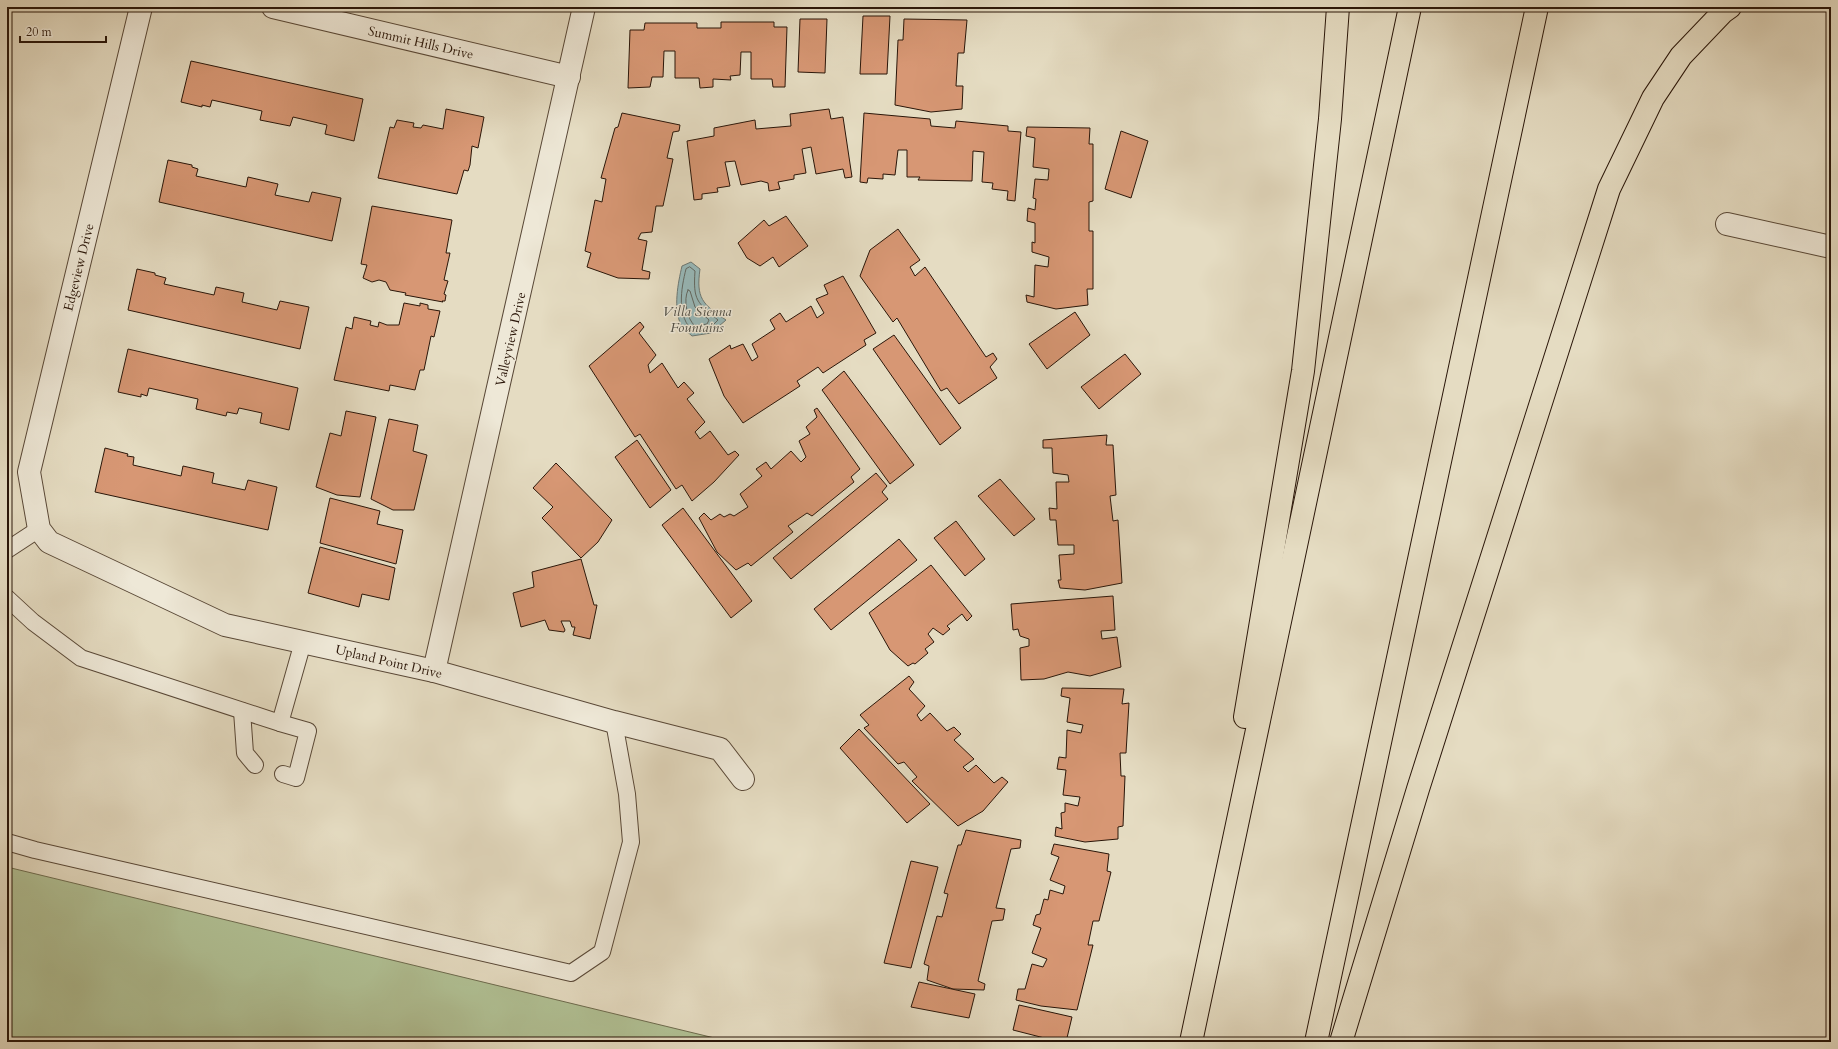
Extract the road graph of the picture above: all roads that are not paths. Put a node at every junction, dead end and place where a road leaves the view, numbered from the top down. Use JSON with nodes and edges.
{"nodes":[{"id":1,"x":141,"y":7,"type":"edge"},
{"id":2,"x":273,"y":7,"type":"edge"},
{"id":3,"x":584,"y":7,"type":"edge"},
{"id":4,"x":1338,"y":7,"type":"edge"},
{"id":5,"x":1410,"y":7,"type":"edge"},
{"id":6,"x":1537,"y":7,"type":"edge"},
{"id":7,"x":1730,"y":7,"type":"edge"},
{"id":8,"x":569,"y":77,"type":"junction"},
{"id":9,"x":1727,"y":224,"type":"dead end"},
{"id":10,"x":1831,"y":247,"type":"edge"},
{"id":11,"x":39,"y":529,"type":"junction"},
{"id":12,"x":7,"y":550,"type":"edge"},
{"id":13,"x":7,"y":598,"type":"edge"},
{"id":14,"x":303,"y":642,"type":"junction"},
{"id":15,"x":434,"y":671,"type":"junction"},
{"id":16,"x":242,"y":711,"type":"junction"},
{"id":17,"x":614,"y":722,"type":"junction"},
{"id":18,"x":280,"y":723,"type":"junction"},
{"id":19,"x":255,"y":765,"type":"dead end"},
{"id":20,"x":283,"y":774,"type":"dead end"},
{"id":21,"x":743,"y":779,"type":"dead end"},
{"id":22,"x":7,"y":842,"type":"edge"},
{"id":23,"x":1193,"y":1033,"type":"edge"},
{"id":24,"x":1316,"y":1042,"type":"edge"},
{"id":25,"x":1341,"y":1042,"type":"edge"}],
"edges":[{"from":1,"to":11,"type":"street","name":"Edgeview Drive"},
{"from":2,"to":8,"type":"street","name":"Summit Hills Drive"},
{"from":3,"to":8,"type":"street","name":"Valleyview Drive"},
{"from":4,"to":23,"type":"highway"},
{"from":5,"to":23,"type":"highway"},
{"from":6,"to":24,"type":"highway"},
{"from":7,"to":25,"type":"highway"},
{"from":8,"to":15,"type":"street","name":"Valleyview Drive"},
{"from":9,"to":10,"type":"street"},
{"from":11,"to":12,"type":"lane"},
{"from":11,"to":14,"type":"street","name":"Upland Point Drive"},
{"from":13,"to":16,"type":"lane"},
{"from":14,"to":15,"type":"street","name":"Upland Point Drive"},
{"from":14,"to":18,"type":"lane"},
{"from":15,"to":17,"type":"street","name":"Upland Point Drive"},
{"from":16,"to":18,"type":"lane"},
{"from":16,"to":19,"type":"lane"},
{"from":17,"to":21,"type":"street","name":"Upland Point Drive"},
{"from":17,"to":22,"type":"lane"},
{"from":18,"to":20,"type":"lane"}]}
